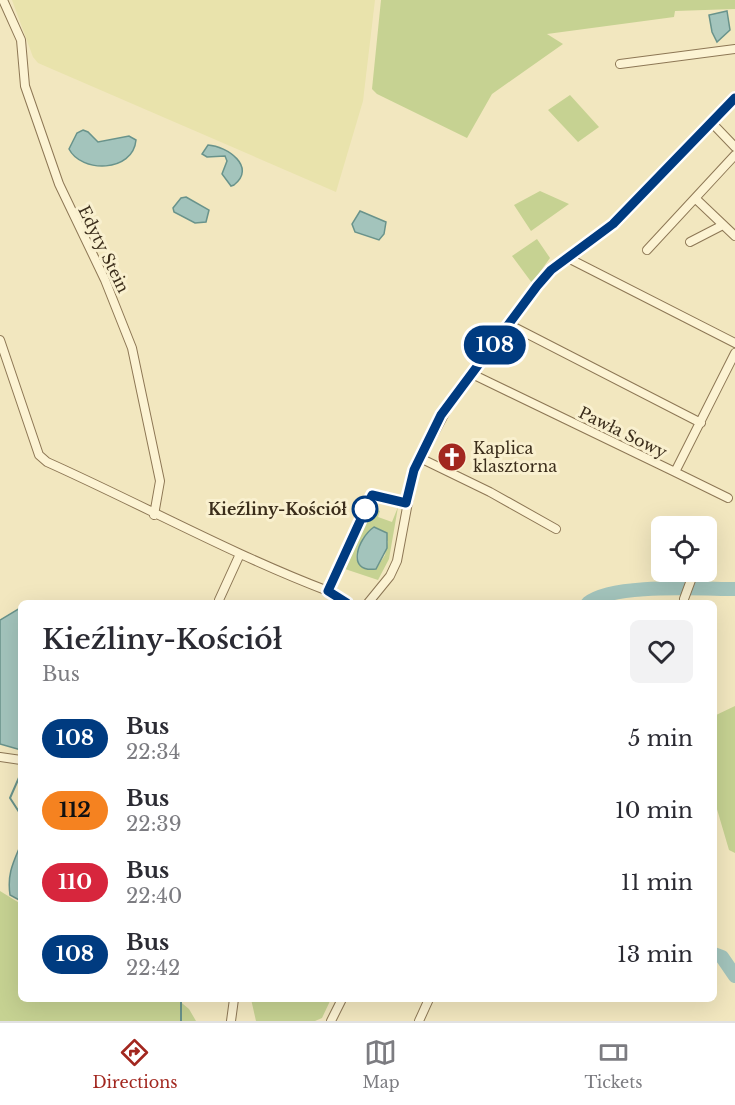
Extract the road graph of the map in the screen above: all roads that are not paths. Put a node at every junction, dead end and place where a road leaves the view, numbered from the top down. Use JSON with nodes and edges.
{"nodes":[{"id":1,"x":3,"y":0,"type":"edge"},
{"id":2,"x":735,"y":49,"type":"edge"},
{"id":3,"x":620,"y":64,"type":"dead end"},
{"id":4,"x":735,"y":98,"type":"edge"},
{"id":5,"x":711,"y":122,"type":"junction"},
{"id":6,"x":735,"y":147,"type":"edge"},
{"id":7,"x":735,"y":155,"type":"edge"},
{"id":8,"x":696,"y":199,"type":"junction"},
{"id":9,"x":723,"y":225,"type":"junction"},
{"id":10,"x":735,"y":236,"type":"edge"},
{"id":11,"x":690,"y":242,"type":"dead end"},
{"id":12,"x":647,"y":250,"type":"dead end"},
{"id":13,"x":568,"y":258,"type":"junction"},
{"id":14,"x":510,"y":325,"type":"junction"},
{"id":15,"x":0,"y":340,"type":"edge"},
{"id":16,"x":735,"y":343,"type":"edge"},
{"id":17,"x":735,"y":353,"type":"edge"},
{"id":18,"x":472,"y":374,"type":"junction"},
{"id":19,"x":701,"y":423,"type":"junction"},
{"id":20,"x":420,"y":458,"type":"junction"},
{"id":21,"x":675,"y":472,"type":"junction"},
{"id":22,"x":728,"y":498,"type":"dead end"},
{"id":23,"x":406,"y":503,"type":"junction"},
{"id":24,"x":154,"y":515,"type":"junction"},
{"id":25,"x":556,"y":529,"type":"dead end"},
{"id":26,"x":240,"y":554,"type":"junction"},
{"id":27,"x":690,"y":582,"type":"edge"},
{"id":28,"x":328,"y":591,"type":"junction"},
{"id":29,"x":684,"y":599,"type":"dead end"},
{"id":30,"x":219,"y":600,"type":"edge"},
{"id":31,"x":342,"y":600,"type":"edge"},
{"id":32,"x":370,"y":600,"type":"edge"},
{"id":33,"x":0,"y":757,"type":"edge"},
{"id":34,"x":18,"y":760,"type":"edge"},
{"id":35,"x":234,"y":1002,"type":"edge"},
{"id":36,"x":341,"y":1002,"type":"edge"},
{"id":37,"x":428,"y":1002,"type":"edge"},
{"id":38,"x":231,"y":1021,"type":"edge"},
{"id":39,"x":332,"y":1021,"type":"edge"},
{"id":40,"x":419,"y":1021,"type":"edge"}],
"edges":[{"from":1,"to":24,"type":"street","name":"Edyty Stein"},
{"from":2,"to":3,"type":"street"},
{"from":4,"to":5,"type":"street"},
{"from":5,"to":6,"type":"street"},
{"from":5,"to":13,"type":"street"},
{"from":7,"to":8,"type":"street"},
{"from":8,"to":9,"type":"street"},
{"from":8,"to":12,"type":"street"},
{"from":9,"to":10,"type":"street"},
{"from":9,"to":11,"type":"street"},
{"from":13,"to":14,"type":"street"},
{"from":13,"to":16,"type":"street"},
{"from":14,"to":18,"type":"street"},
{"from":14,"to":19,"type":"street"},
{"from":15,"to":24,"type":"street"},
{"from":17,"to":19,"type":"street","name":"Pawła Sowy"},
{"from":18,"to":20,"type":"street"},
{"from":18,"to":21,"type":"street","name":"Pawła Sowy"},
{"from":19,"to":21,"type":"street","name":"Pawła Sowy"},
{"from":20,"to":23,"type":"street"},
{"from":20,"to":25,"type":"street"},
{"from":21,"to":22,"type":"street"},
{"from":23,"to":28,"type":"street"},
{"from":23,"to":32,"type":"street"},
{"from":24,"to":26,"type":"street"},
{"from":26,"to":28,"type":"street"},
{"from":26,"to":30,"type":"street"},
{"from":27,"to":29,"type":"street"},
{"from":28,"to":31,"type":"street"},
{"from":33,"to":34,"type":"street"},
{"from":35,"to":38,"type":"street"},
{"from":36,"to":39,"type":"street"},
{"from":37,"to":40,"type":"street"}]}
